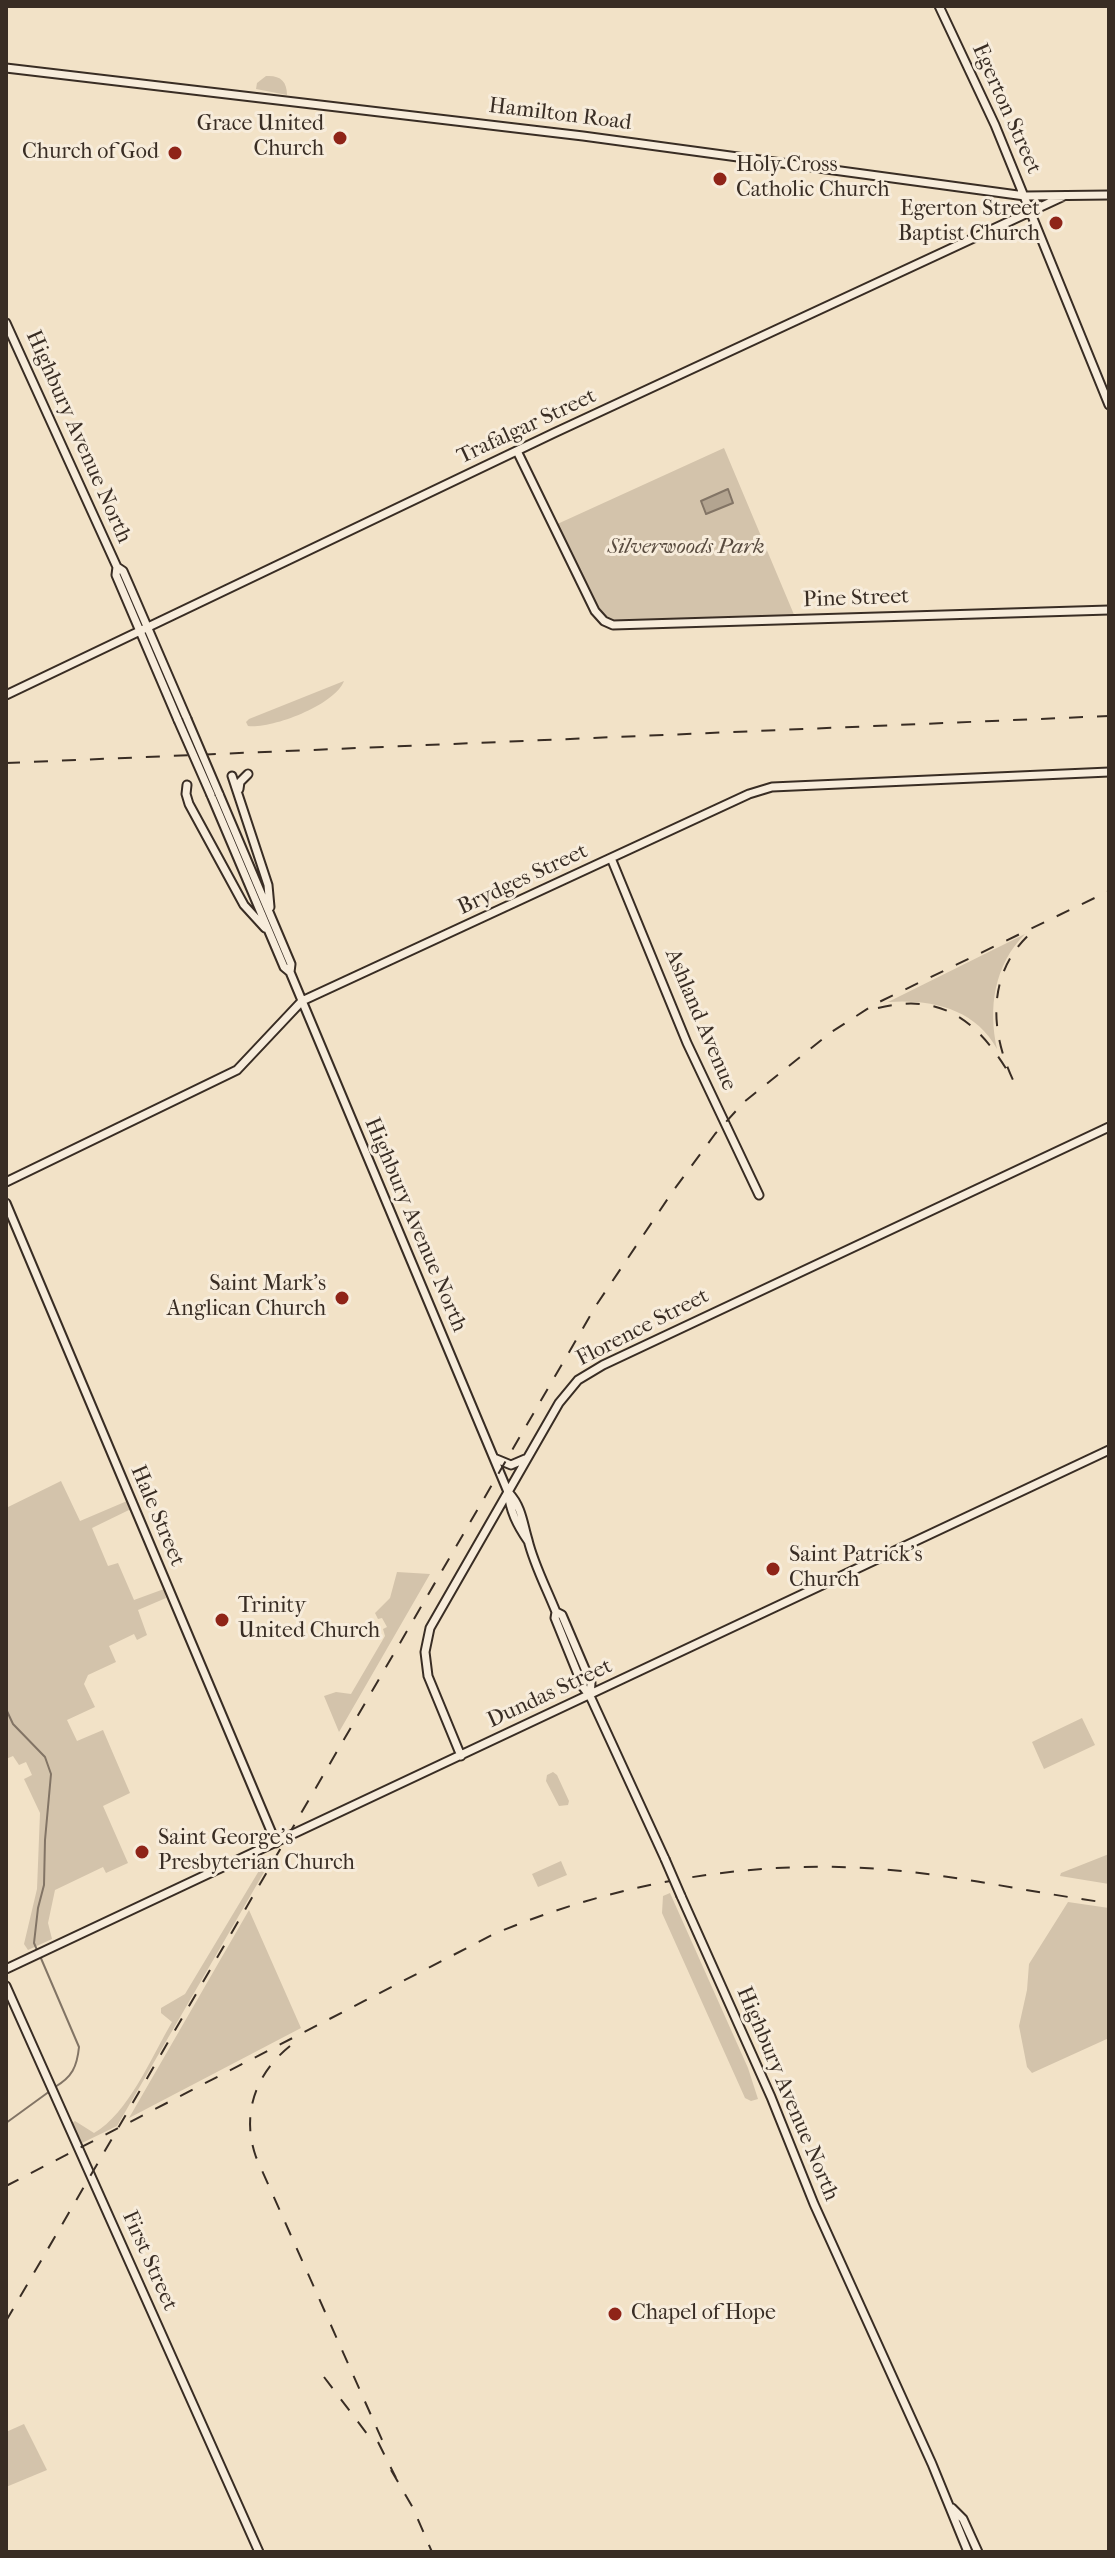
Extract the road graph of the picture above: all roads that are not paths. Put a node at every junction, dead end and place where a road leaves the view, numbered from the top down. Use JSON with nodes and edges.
{"nodes":[{"id":1,"x":939,"y":6,"type":"edge"},
{"id":2,"x":6,"y":68,"type":"edge"},
{"id":3,"x":1109,"y":195,"type":"edge"},
{"id":4,"x":1025,"y":196,"type":"junction"},
{"id":5,"x":1064,"y":196,"type":"junction"},
{"id":6,"x":1030,"y":211,"type":"junction"},
{"id":7,"x":6,"y":323,"type":"edge"},
{"id":8,"x":1109,"y":405,"type":"edge"},
{"id":9,"x":517,"y":451,"type":"junction"},
{"id":10,"x":117,"y":567,"type":"junction"},
{"id":11,"x":1109,"y":610,"type":"edge"},
{"id":12,"x":149,"y":629,"type":"junction"},
{"id":13,"x":140,"y":633,"type":"junction"},
{"id":14,"x":6,"y":695,"type":"edge"},
{"id":15,"x":182,"y":719,"type":"junction"},
{"id":16,"x":1109,"y":772,"type":"edge"},
{"id":17,"x":248,"y":774,"type":"dead end"},
{"id":18,"x":232,"y":776,"type":"dead end"},
{"id":19,"x":187,"y":785,"type":"dead end"},
{"id":20,"x":239,"y":791,"type":"junction"},
{"id":21,"x":215,"y":795,"type":"junction"},
{"id":22,"x":611,"y":858,"type":"junction"},
{"id":23,"x":272,"y":917,"type":"junction"},
{"id":24,"x":270,"y":933,"type":"junction"},
{"id":25,"x":290,"y":972,"type":"junction"},
{"id":26,"x":302,"y":1001,"type":"junction"},
{"id":27,"x":1109,"y":1127,"type":"edge"},
{"id":28,"x":6,"y":1182,"type":"edge"},
{"id":29,"x":759,"y":1195,"type":"dead end"},
{"id":30,"x":6,"y":1203,"type":"edge"},
{"id":31,"x":1109,"y":1450,"type":"edge"},
{"id":32,"x":494,"y":1458,"type":"junction"},
{"id":33,"x":526,"y":1459,"type":"junction"},
{"id":34,"x":508,"y":1492,"type":"junction"},
{"id":35,"x":590,"y":1696,"type":"junction"},
{"id":36,"x":461,"y":1756,"type":"junction"},
{"id":37,"x":276,"y":1843,"type":"junction"},
{"id":38,"x":6,"y":1969,"type":"edge"},
{"id":39,"x":6,"y":1986,"type":"edge"},
{"id":40,"x":950,"y":2507,"type":"junction"},
{"id":41,"x":259,"y":2552,"type":"edge"},
{"id":42,"x":968,"y":2552,"type":"edge"},
{"id":43,"x":978,"y":2552,"type":"edge"}],
"edges":[{"from":1,"to":4,"type":"main road","name":"Egerton Street"},
{"from":2,"to":4,"type":"main road","name":"Hamilton Road"},
{"from":3,"to":5,"type":"main road","name":"Hamilton Road"},
{"from":4,"to":5,"type":"main road","name":"Hamilton Road"},
{"from":4,"to":6,"type":"main road","name":"Egerton Street"},
{"from":5,"to":6,"type":"main road","name":"Trafalgar Street"},
{"from":6,"to":8,"type":"main road","name":"Egerton Street"},
{"from":6,"to":9,"type":"main road","name":"Trafalgar Street"},
{"from":7,"to":10,"type":"main road","name":"Highbury Avenue North"},
{"from":9,"to":11,"type":"main road","name":"Pine Street"},
{"from":9,"to":12,"type":"main road","name":"Trafalgar Street"},
{"from":10,"to":12,"type":"main road","name":"Highbury Avenue North"},
{"from":10,"to":13,"type":"main road","name":"Highbury Avenue North"},
{"from":12,"to":13,"type":"main road","name":"Trafalgar Street"},
{"from":12,"to":15,"type":"main road","name":"Highbury Avenue North"},
{"from":13,"to":14,"type":"main road","name":"Trafalgar Street"},
{"from":13,"to":15,"type":"main road","name":"Highbury Avenue North"},
{"from":15,"to":21,"type":"main road","name":"Highbury Avenue North","bridge":true},
{"from":16,"to":22,"type":"main road","name":"Brydges Street"},
{"from":17,"to":20,"type":"main road"},
{"from":18,"to":20,"type":"main road"},
{"from":19,"to":24,"type":"main road"},
{"from":20,"to":23,"type":"main road"},
{"from":21,"to":23,"type":"main road","name":"Highbury Avenue North"},
{"from":21,"to":24,"type":"main road","name":"Highbury Avenue North"},
{"from":22,"to":26,"type":"main road","name":"Brydges Street"},
{"from":22,"to":29,"type":"main road","name":"Ashland Avenue"},
{"from":23,"to":25,"type":"main road","name":"Highbury Avenue North"},
{"from":24,"to":25,"type":"main road","name":"Highbury Avenue North"},
{"from":25,"to":26,"type":"main road","name":"Highbury Avenue North"},
{"from":26,"to":28,"type":"main road","name":"Brydges Street"},
{"from":26,"to":32,"type":"main road","name":"Highbury Avenue North"},
{"from":27,"to":33,"type":"main road","name":"Florence Street"},
{"from":30,"to":37,"type":"main road","name":"Hale Street"},
{"from":31,"to":35,"type":"main road","name":"Dundas Street"},
{"from":32,"to":33,"type":"main road"},
{"from":32,"to":34,"type":"main road","name":"Highbury Avenue North"},
{"from":33,"to":34,"type":"main road","name":"Florence Street"},
{"from":34,"to":35,"type":"main road","name":"Highbury Avenue North"},
{"from":34,"to":36,"type":"main road","name":"Florence Street"},
{"from":35,"to":36,"type":"main road","name":"Dundas Street"},
{"from":35,"to":40,"type":"main road","name":"Highbury Avenue North","bridge":true},
{"from":36,"to":37,"type":"main road","name":"Dundas Street"},
{"from":37,"to":38,"type":"main road","name":"Dundas Street"},
{"from":39,"to":41,"type":"main road","name":"First Street"},
{"from":40,"to":42,"type":"main road","name":"Highbury Avenue North"},
{"from":40,"to":43,"type":"main road","name":"Highbury Avenue North"}]}
